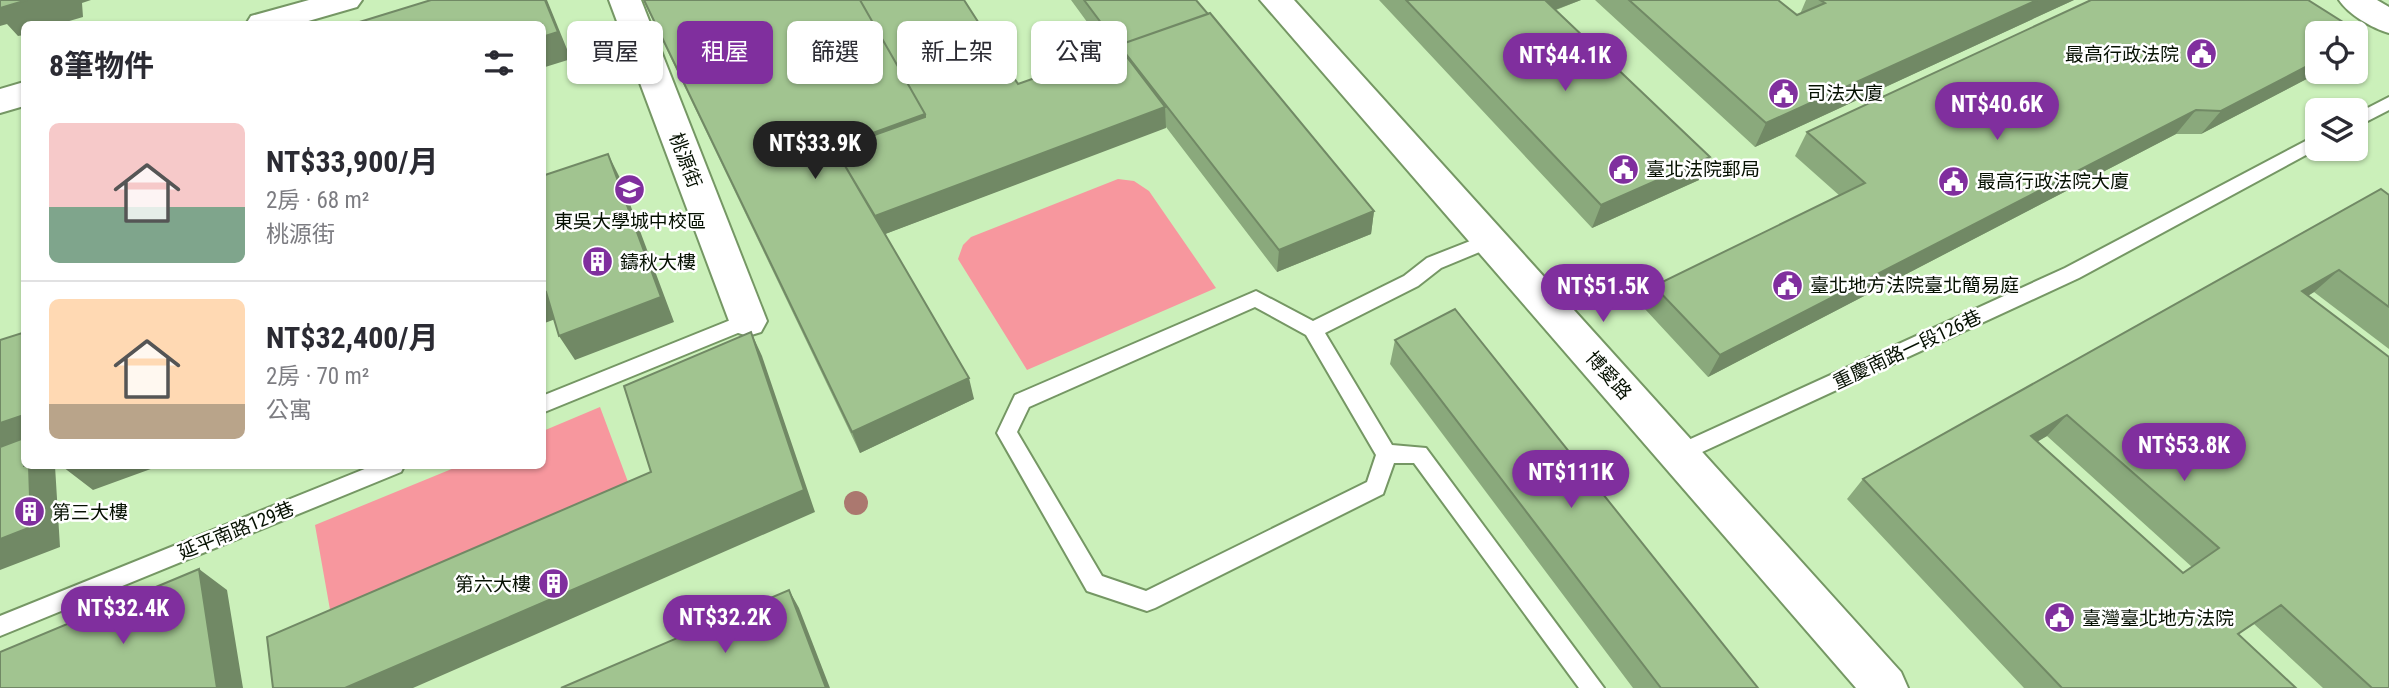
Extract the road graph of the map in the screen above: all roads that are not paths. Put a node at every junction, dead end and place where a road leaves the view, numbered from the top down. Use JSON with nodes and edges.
{"nodes":[{"id":1,"x":346,"y":0,"type":"edge"},
{"id":2,"x":625,"y":0,"type":"edge"},
{"id":3,"x":1276,"y":0,"type":"edge"},
{"id":4,"x":2355,"y":0,"type":"edge"},
{"id":5,"x":272,"y":21,"type":"edge"},
{"id":6,"x":2389,"y":22,"type":"edge"},
{"id":7,"x":21,"y":95,"type":"edge"},
{"id":8,"x":0,"y":102,"type":"edge"},
{"id":9,"x":2389,"y":103,"type":"edge"},
{"id":10,"x":2368,"y":114,"type":"edge"},
{"id":11,"x":2305,"y":147,"type":"edge"},
{"id":12,"x":1488,"y":241,"type":"junction"},
{"id":13,"x":748,"y":321,"type":"joint"},
{"id":14,"x":1313,"y":330,"type":"junction"},
{"id":15,"x":546,"y":403,"type":"edge"},
{"id":16,"x":1680,"y":453,"type":"junction"},
{"id":17,"x":1386,"y":454,"type":"junction"},
{"id":18,"x":387,"y":469,"type":"edge"},
{"id":19,"x":0,"y":626,"type":"edge"},
{"id":20,"x":1593,"y":688,"type":"edge"},
{"id":21,"x":1885,"y":688,"type":"edge"}],
"edges":[{"from":1,"to":5,"type":"street"},
{"from":2,"to":13,"type":"street","name":"桃源街"},
{"from":3,"to":12,"type":"street","name":"博愛路"},
{"from":4,"to":6,"type":"street"},
{"from":7,"to":8,"type":"street"},
{"from":9,"to":10,"type":"lane"},
{"from":11,"to":16,"type":"lane","name":"重慶南路一段126巷"},
{"from":12,"to":14,"type":"lane"},
{"from":12,"to":16,"type":"street","name":"博愛路"},
{"from":13,"to":15,"type":"lane"},
{"from":14,"to":17,"type":"lane"},
{"from":14,"to":17,"type":"lane"},
{"from":16,"to":21,"type":"street","name":"博愛路"},
{"from":17,"to":20,"type":"lane"},
{"from":18,"to":19,"type":"lane","name":"延平南路129巷"}]}
